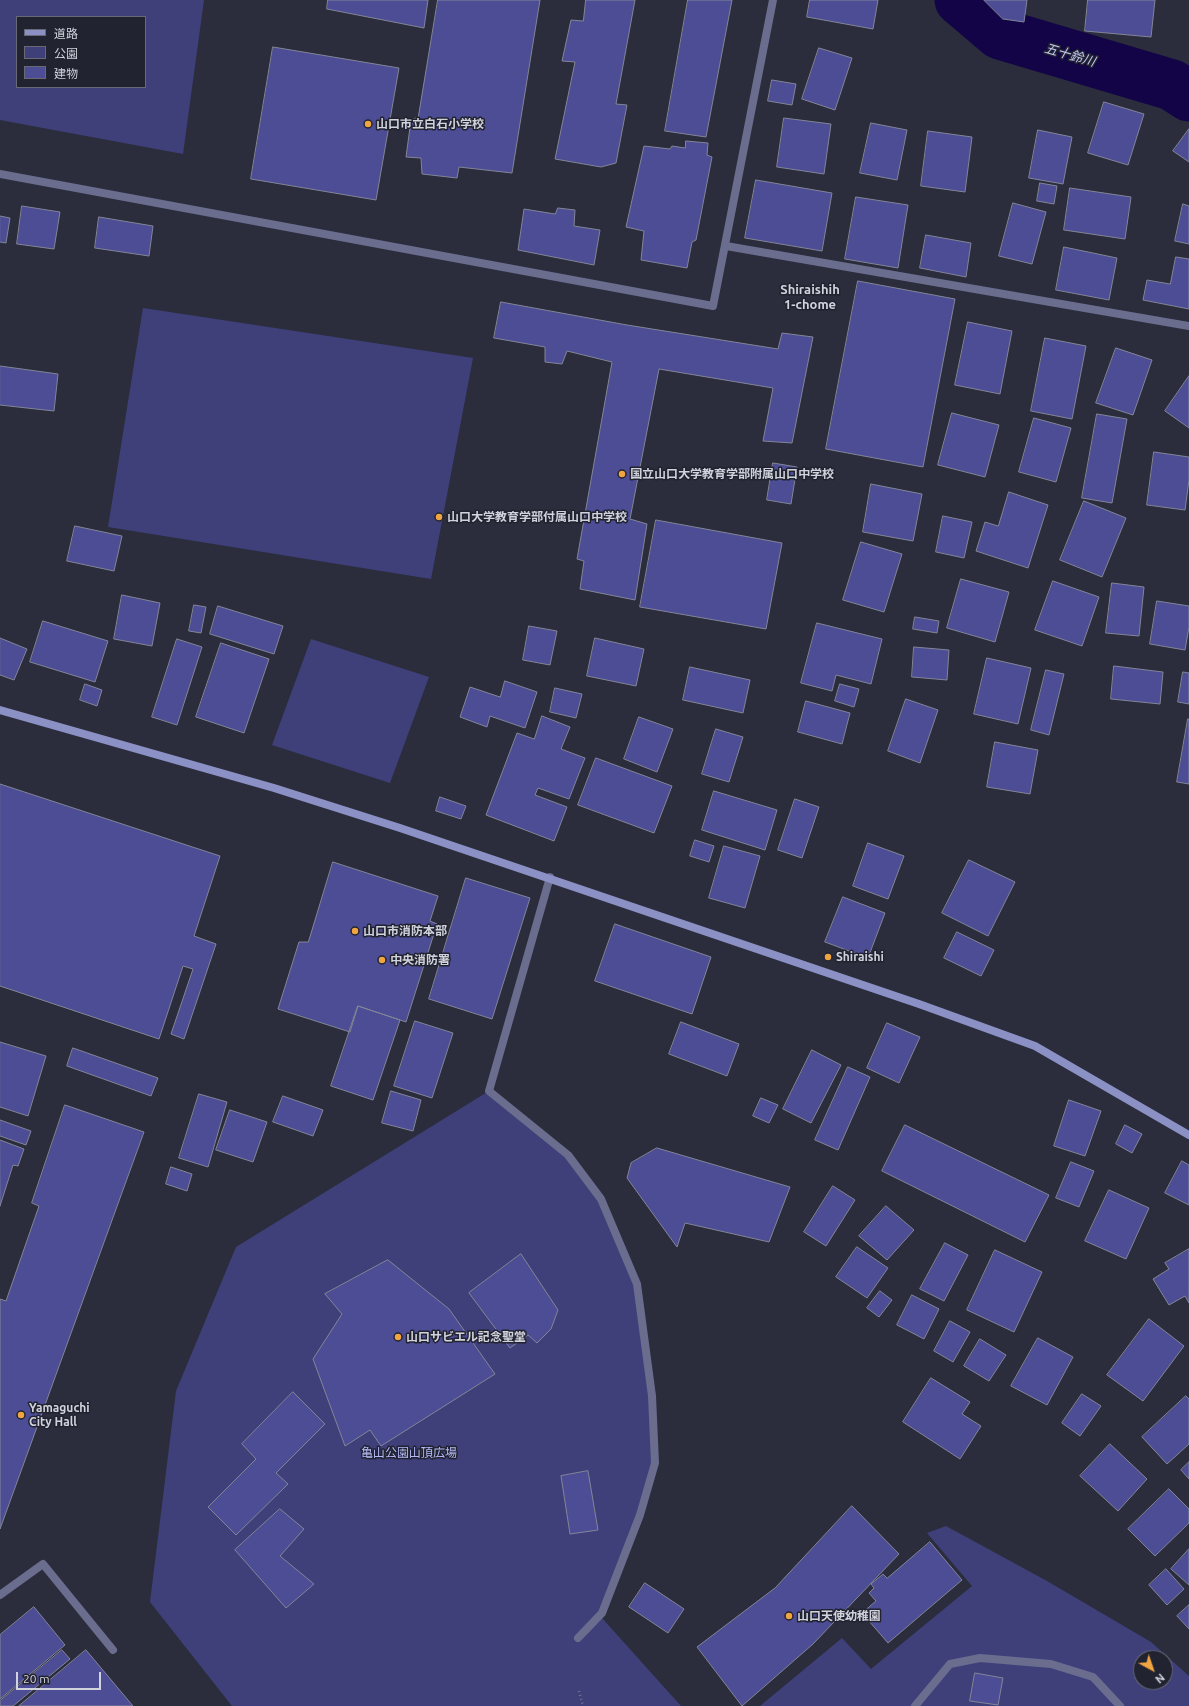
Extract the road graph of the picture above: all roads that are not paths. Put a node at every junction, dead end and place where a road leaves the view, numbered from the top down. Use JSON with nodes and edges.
{"nodes":[{"id":1,"x":772,"y":0,"type":"edge"},
{"id":2,"x":0,"y":174,"type":"edge"},
{"id":3,"x":726,"y":246,"type":"junction"},
{"id":4,"x":1189,"y":326,"type":"edge"},
{"id":5,"x":0,"y":710,"type":"edge"},
{"id":6,"x":550,"y":877,"type":"junction"},
{"id":7,"x":1189,"y":1135,"type":"edge"},
{"id":8,"x":0,"y":1595,"type":"edge"},
{"id":9,"x":578,"y":1638,"type":"dead end"},
{"id":10,"x":113,"y":1650,"type":"dead end"},
{"id":11,"x":915,"y":1706,"type":"edge"},
{"id":12,"x":1120,"y":1706,"type":"edge"}],
"edges":[{"from":1,"to":3,"type":"street"},
{"from":2,"to":3,"type":"street"},
{"from":3,"to":4,"type":"street"},
{"from":5,"to":6,"type":"street"},
{"from":6,"to":7,"type":"street"},
{"from":6,"to":9,"type":"street"},
{"from":8,"to":10,"type":"street"},
{"from":11,"to":12,"type":"street"}]}
